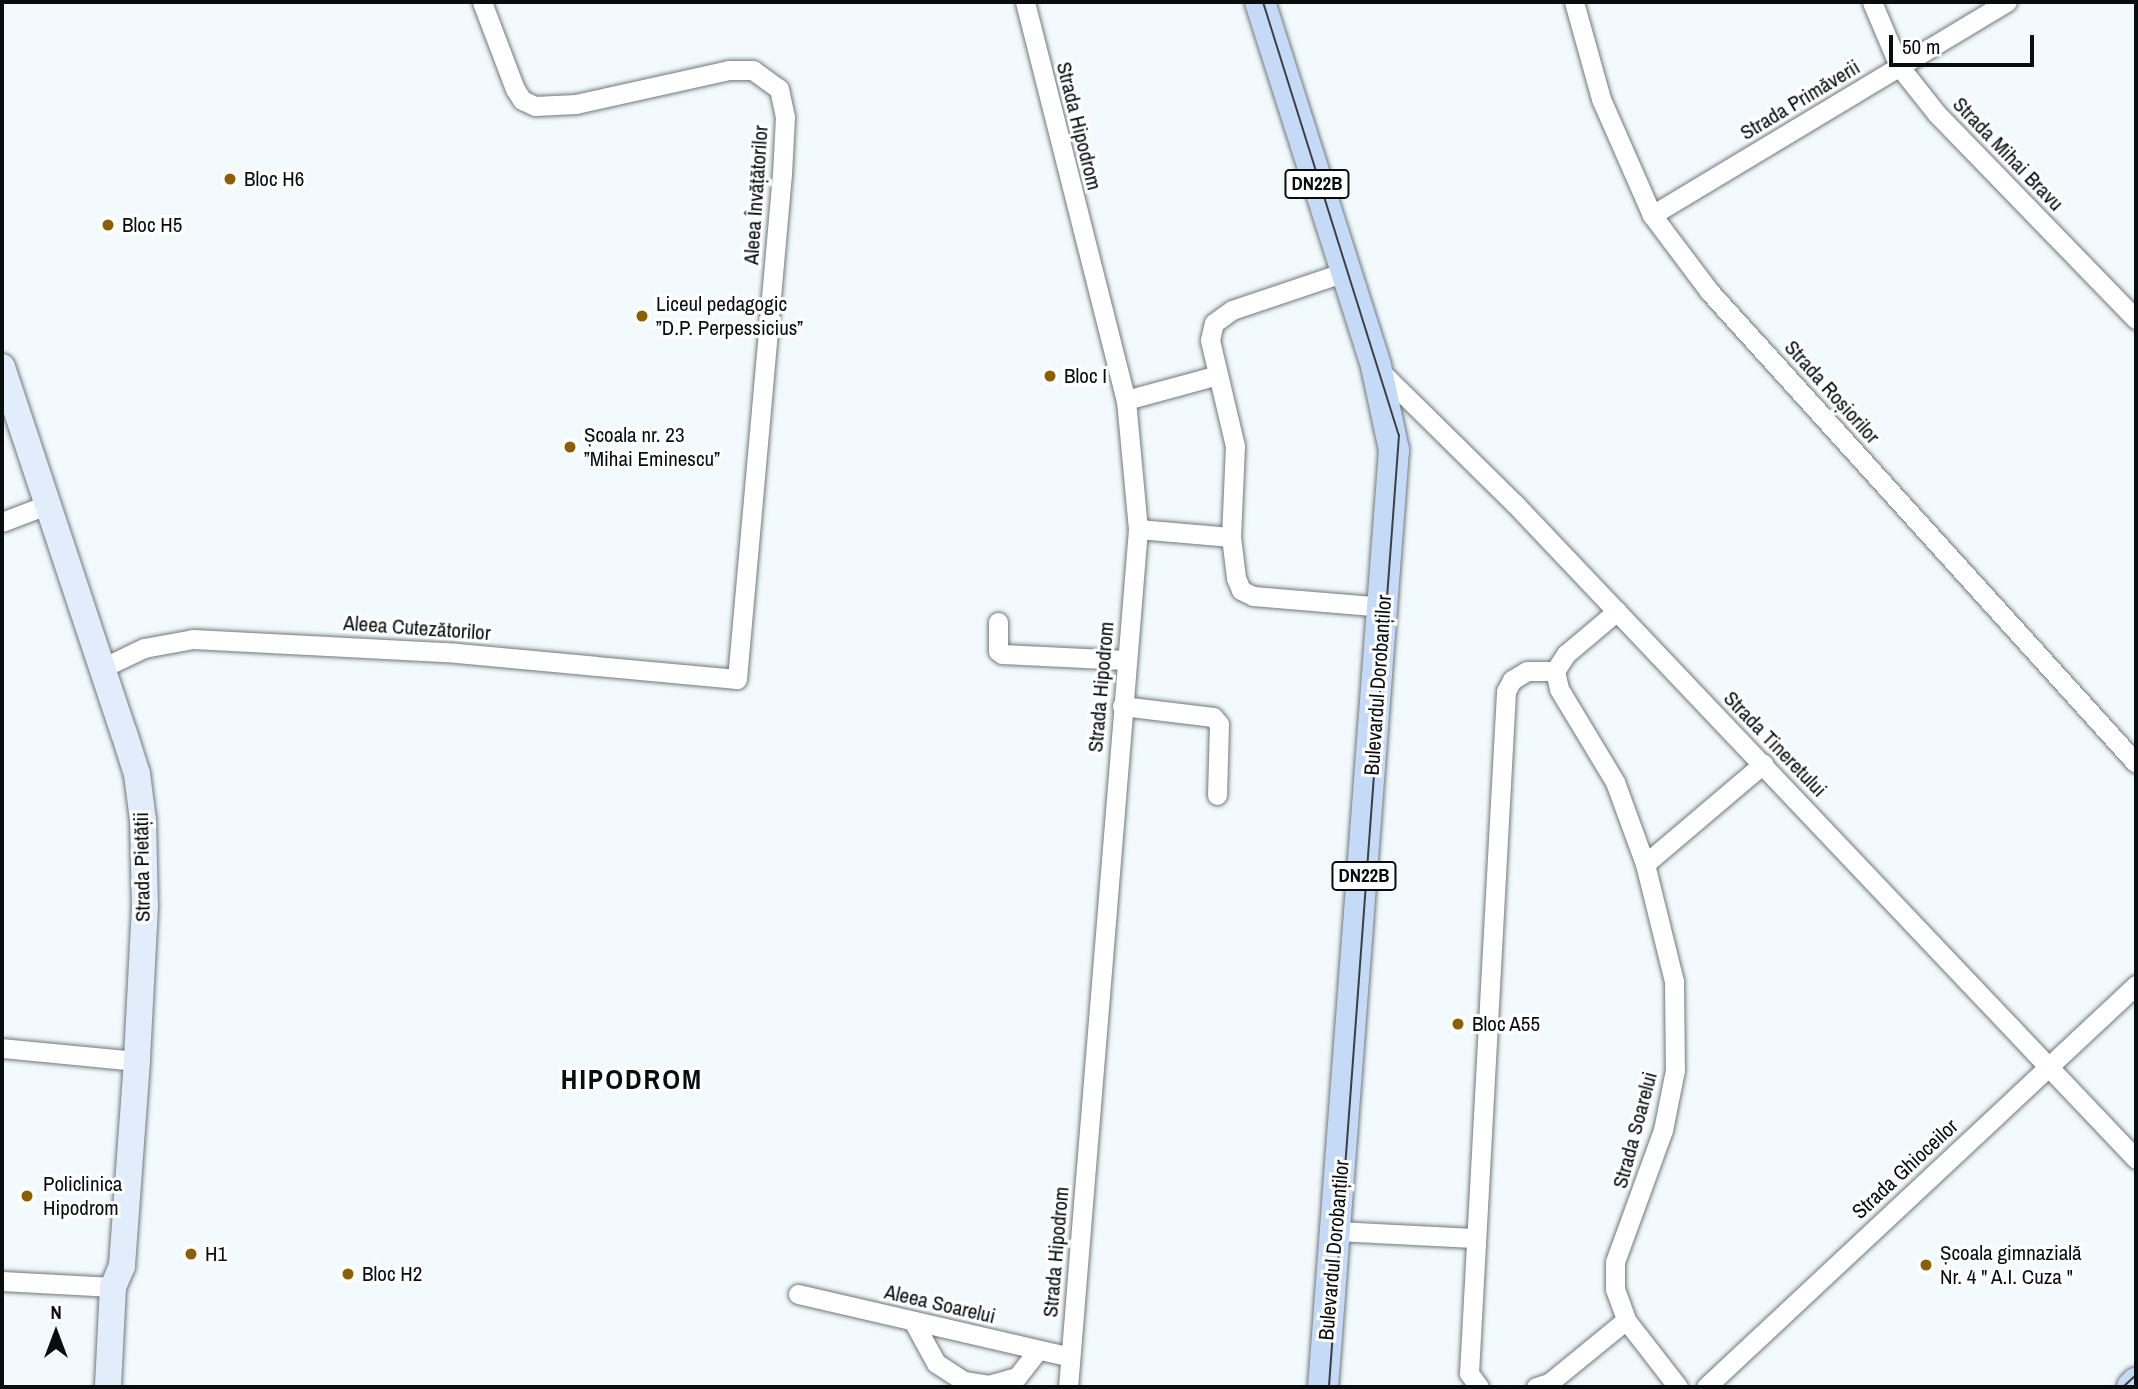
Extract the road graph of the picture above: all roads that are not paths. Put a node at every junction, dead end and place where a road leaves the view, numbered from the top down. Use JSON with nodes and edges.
{"nodes":[{"id":1,"x":482,"y":2,"type":"edge"},
{"id":2,"x":1025,"y":2,"type":"edge"},
{"id":3,"x":1260,"y":2,"type":"edge"},
{"id":4,"x":1574,"y":2,"type":"edge"},
{"id":5,"x":1872,"y":2,"type":"edge"},
{"id":6,"x":2007,"y":2,"type":"edge"},
{"id":7,"x":1899,"y":66,"type":"junction"},
{"id":8,"x":1652,"y":215,"type":"junction"},
{"id":9,"x":1345,"y":272,"type":"junction"},
{"id":10,"x":2136,"y":319,"type":"edge"},
{"id":11,"x":1376,"y":366,"type":"junction"},
{"id":12,"x":2,"y":367,"type":"edge"},
{"id":13,"x":1218,"y":375,"type":"junction"},
{"id":14,"x":1126,"y":400,"type":"junction"},
{"id":15,"x":49,"y":504,"type":"junction"},
{"id":16,"x":2,"y":523,"type":"edge"},
{"id":17,"x":1138,"y":529,"type":"junction"},
{"id":18,"x":1231,"y":537,"type":"junction"},
{"id":19,"x":1385,"y":607,"type":"junction"},
{"id":20,"x":1617,"y":611,"type":"junction"},
{"id":21,"x":998,"y":622,"type":"dead end"},
{"id":22,"x":1126,"y":660,"type":"junction"},
{"id":23,"x":100,"y":669,"type":"junction"},
{"id":24,"x":1555,"y":671,"type":"junction"},
{"id":25,"x":737,"y":679,"type":"joint"},
{"id":26,"x":1122,"y":706,"type":"junction"},
{"id":27,"x":2136,"y":763,"type":"edge"},
{"id":28,"x":1763,"y":764,"type":"junction"},
{"id":29,"x":1217,"y":795,"type":"dead end"},
{"id":30,"x":1644,"y":864,"type":"junction"},
{"id":31,"x":2136,"y":985,"type":"edge"},
{"id":32,"x":2,"y":1048,"type":"edge"},
{"id":33,"x":137,"y":1061,"type":"junction"},
{"id":34,"x":2050,"y":1063,"type":"junction"},
{"id":35,"x":2136,"y":1159,"type":"edge"},
{"id":36,"x":1336,"y":1231,"type":"junction"},
{"id":37,"x":1474,"y":1238,"type":"junction"},
{"id":38,"x":2,"y":1281,"type":"edge"},
{"id":39,"x":113,"y":1287,"type":"junction"},
{"id":40,"x":798,"y":1294,"type":"dead end"},
{"id":41,"x":1626,"y":1320,"type":"junction"},
{"id":42,"x":913,"y":1321,"type":"junction"},
{"id":43,"x":1038,"y":1350,"type":"junction"},
{"id":44,"x":1070,"y":1357,"type":"junction"},
{"id":45,"x":2136,"y":1383,"type":"edge"},
{"id":46,"x":107,"y":1387,"type":"edge"},
{"id":47,"x":1068,"y":1387,"type":"edge"},
{"id":48,"x":1323,"y":1387,"type":"edge"},
{"id":49,"x":1479,"y":1387,"type":"edge"},
{"id":50,"x":1536,"y":1387,"type":"edge"},
{"id":51,"x":1678,"y":1387,"type":"edge"},
{"id":52,"x":1706,"y":1387,"type":"edge"},
{"id":53,"x":2132,"y":1387,"type":"edge"}],
"edges":[{"from":1,"to":25,"type":"street","name":"Aleea Învățătorilor"},
{"from":2,"to":14,"type":"street","name":"Strada Hipodrom"},
{"from":3,"to":9,"type":"main road","name":"Bulevardul Dorobanților","number":"DN22B"},
{"from":4,"to":8,"type":"street","name":"Strada Roșiorilor"},
{"from":5,"to":7,"type":"street","name":"Strada Mihai Bravu"},
{"from":6,"to":7,"type":"street","name":"Strada Primăverii"},
{"from":7,"to":8,"type":"street","name":"Strada Primăverii"},
{"from":7,"to":10,"type":"street","name":"Strada Mihai Bravu"},
{"from":8,"to":27,"type":"street","name":"Strada Roșiorilor"},
{"from":9,"to":11,"type":"main road","name":"Bulevardul Dorobanților","number":"DN22B"},
{"from":9,"to":13,"type":"street"},
{"from":11,"to":19,"type":"main road","name":"Bulevardul Dorobanților","number":"DN22B"},
{"from":11,"to":20,"type":"street","name":"Strada Tineretului"},
{"from":12,"to":15,"type":"street","name":"Strada Pietății"},
{"from":13,"to":14,"type":"street"},
{"from":13,"to":18,"type":"street"},
{"from":14,"to":17,"type":"street","name":"Strada Hipodrom"},
{"from":15,"to":16,"type":"street"},
{"from":15,"to":23,"type":"street","name":"Strada Pietății"},
{"from":17,"to":18,"type":"street"},
{"from":17,"to":22,"type":"street","name":"Strada Hipodrom"},
{"from":18,"to":19,"type":"street"},
{"from":19,"to":36,"type":"main road","name":"Bulevardul Dorobanților","number":"DN22B"},
{"from":20,"to":24,"type":"street"},
{"from":20,"to":28,"type":"street","name":"Strada Tineretului"},
{"from":21,"to":22,"type":"street"},
{"from":22,"to":26,"type":"street","name":"Strada Hipodrom"},
{"from":23,"to":25,"type":"street","name":"Aleea Cutezătorilor"},
{"from":23,"to":33,"type":"street","name":"Strada Pietății"},
{"from":24,"to":30,"type":"street","name":"Strada Soarelui"},
{"from":24,"to":37,"type":"street"},
{"from":26,"to":29,"type":"street"},
{"from":26,"to":44,"type":"street","name":"Strada Hipodrom"},
{"from":28,"to":30,"type":"street"},
{"from":28,"to":34,"type":"street","name":"Strada Tineretului"},
{"from":30,"to":41,"type":"street","name":"Strada Soarelui"},
{"from":31,"to":34,"type":"street","name":"Strada Ghioceilor"},
{"from":32,"to":33,"type":"street"},
{"from":33,"to":39,"type":"street","name":"Strada Pietății"},
{"from":34,"to":35,"type":"street","name":"Strada Tineretului"},
{"from":34,"to":52,"type":"street","name":"Strada Ghioceilor"},
{"from":36,"to":37,"type":"street"},
{"from":36,"to":48,"type":"main road","name":"Bulevardul Dorobanților","number":"DN22B"},
{"from":37,"to":49,"type":"street"},
{"from":38,"to":39,"type":"street"},
{"from":39,"to":46,"type":"street","name":"Strada Pietății"},
{"from":40,"to":42,"type":"street","name":"Aleea Soarelui"},
{"from":41,"to":50,"type":"street"},
{"from":41,"to":51,"type":"street","name":"Strada Soarelui"},
{"from":42,"to":43,"type":"street","name":"Aleea Soarelui"},
{"from":42,"to":43,"type":"street"},
{"from":43,"to":44,"type":"street","name":"Aleea Soarelui"},
{"from":44,"to":47,"type":"street","name":"Strada Hipodrom"},
{"from":45,"to":53,"type":"main road"}]}
